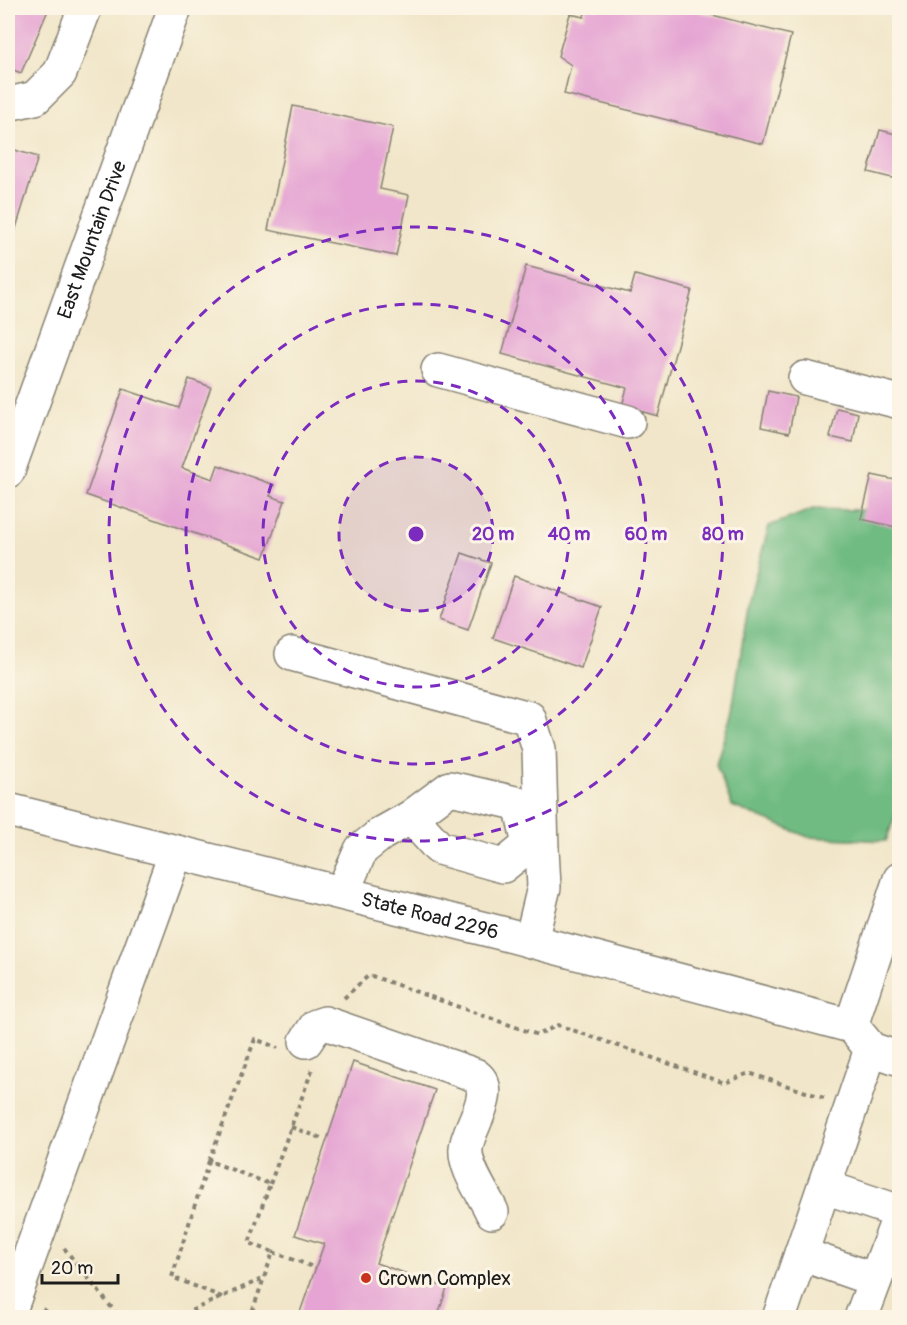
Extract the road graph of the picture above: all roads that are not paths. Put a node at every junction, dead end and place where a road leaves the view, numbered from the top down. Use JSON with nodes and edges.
{"nodes":[{"id":1,"x":85,"y":8,"type":"edge"},
{"id":2,"x":175,"y":8,"type":"edge"},
{"id":3,"x":8,"y":104,"type":"edge"},
{"id":4,"x":438,"y":370,"type":"dead end"},
{"id":5,"x":805,"y":378,"type":"dead end"},
{"id":6,"x":900,"y":402,"type":"edge"},
{"id":7,"x":628,"y":422,"type":"dead end"},
{"id":8,"x":8,"y":471,"type":"edge"},
{"id":9,"x":292,"y":654,"type":"dead end"},
{"id":10,"x":8,"y":810,"type":"edge"},
{"id":11,"x":411,"y":817,"type":"junction"},
{"id":12,"x":536,"y":847,"type":"junction"},
{"id":13,"x":177,"y":852,"type":"junction"},
{"id":14,"x":900,"y":879,"type":"edge"},
{"id":15,"x":342,"y":893,"type":"junction"},
{"id":16,"x":531,"y":941,"type":"junction"},
{"id":17,"x":886,"y":965,"type":"edge"},
{"id":18,"x":306,"y":1038,"type":"road end"},
{"id":19,"x":874,"y":1045,"type":"edge"},
{"id":20,"x":825,"y":1187,"type":"junction"},
{"id":21,"x":492,"y":1212,"type":"dead end"},
{"id":22,"x":900,"y":1213,"type":"edge"},
{"id":23,"x":801,"y":1254,"type":"junction"},
{"id":24,"x":875,"y":1280,"type":"junction"},
{"id":25,"x":8,"y":1316,"type":"edge"},
{"id":26,"x":779,"y":1317,"type":"edge"},
{"id":27,"x":861,"y":1317,"type":"edge"}],
"edges":[{"from":1,"to":3,"type":"street"},
{"from":2,"to":8,"type":"street","name":"East Mountain Drive"},
{"from":4,"to":7,"type":"street"},
{"from":5,"to":6,"type":"street"},
{"from":9,"to":12,"type":"street"},
{"from":10,"to":13,"type":"street","name":"State Road 2296"},
{"from":11,"to":12,"type":"street"},
{"from":11,"to":12,"type":"street"},
{"from":11,"to":15,"type":"street"},
{"from":12,"to":16,"type":"street"},
{"from":13,"to":15,"type":"street","name":"State Road 2296"},
{"from":13,"to":25,"type":"street"},
{"from":14,"to":17,"type":"street"},
{"from":15,"to":16,"type":"street","name":"State Road 2296"},
{"from":16,"to":19,"type":"street","name":"State Road 2296"},
{"from":17,"to":19,"type":"street"},
{"from":18,"to":21,"type":"street"},
{"from":19,"to":20,"type":"street"},
{"from":20,"to":22,"type":"street"},
{"from":20,"to":23,"type":"street"},
{"from":22,"to":24,"type":"street"},
{"from":23,"to":24,"type":"street"},
{"from":23,"to":26,"type":"street"},
{"from":24,"to":27,"type":"street"}]}
